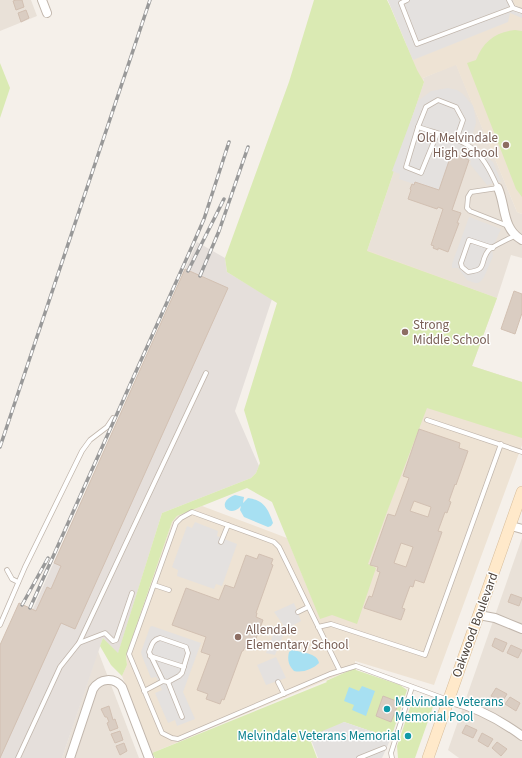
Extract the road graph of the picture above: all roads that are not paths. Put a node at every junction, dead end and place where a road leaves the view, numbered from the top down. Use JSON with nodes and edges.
{"nodes":[{"id":1,"x":42,"y":0,"type":"edge"},
{"id":2,"x":407,"y":0,"type":"edge"},
{"id":3,"x":509,"y":0,"type":"edge"},
{"id":4,"x":513,"y":8,"type":"junction"},
{"id":5,"x":522,"y":12,"type":"edge"},
{"id":6,"x":47,"y":13,"type":"dead end"},
{"id":7,"x":418,"y":127,"type":"junction"},
{"id":8,"x":437,"y":134,"type":"junction"},
{"id":9,"x":456,"y":140,"type":"junction"},
{"id":10,"x":498,"y":188,"type":"junction"},
{"id":11,"x":509,"y":226,"type":"junction"},
{"id":12,"x":519,"y":238,"type":"edge"},
{"id":13,"x":493,"y":248,"type":"junction"},
{"id":14,"x":206,"y":373,"type":"dead end"},
{"id":15,"x":112,"y":418,"type":"dead end"},
{"id":16,"x":427,"y":420,"type":"dead end"},
{"id":17,"x":501,"y":444,"type":"junction"},
{"id":18,"x":522,"y":452,"type":"edge"},
{"id":19,"x":522,"y":492,"type":"edge"},
{"id":20,"x":228,"y":525,"type":"junction"},
{"id":21,"x":511,"y":526,"type":"junction"},
{"id":22,"x":522,"y":529,"type":"edge"},
{"id":23,"x":221,"y":542,"type":"dead end"},
{"id":24,"x":7,"y":570,"type":"dead end"},
{"id":25,"x":18,"y":582,"type":"junction"},
{"id":26,"x":154,"y":585,"type":"junction"},
{"id":27,"x":169,"y":590,"type":"dead end"},
{"id":28,"x":132,"y":593,"type":"dead end"},
{"id":29,"x":308,"y":606,"type":"junction"},
{"id":30,"x":298,"y":612,"type":"dead end"},
{"id":31,"x":479,"y":615,"type":"junction"},
{"id":32,"x":0,"y":625,"type":"edge"},
{"id":33,"x":318,"y":627,"type":"junction"},
{"id":34,"x":522,"y":629,"type":"edge"},
{"id":35,"x":79,"y":643,"type":"junction"},
{"id":36,"x":150,"y":656,"type":"junction"},
{"id":37,"x":184,"y":667,"type":"junction"},
{"id":38,"x":340,"y":672,"type":"junction"},
{"id":39,"x":162,"y":681,"type":"junction"},
{"id":40,"x":168,"y":682,"type":"junction"},
{"id":41,"x":278,"y":682,"type":"dead end"},
{"id":42,"x":412,"y":687,"type":"junction"},
{"id":43,"x":144,"y":691,"type":"junction"},
{"id":44,"x":284,"y":694,"type":"junction"},
{"id":45,"x":448,"y":700,"type":"junction"},
{"id":46,"x":182,"y":717,"type":"dead end"},
{"id":47,"x":522,"y":736,"type":"edge"},
{"id":48,"x":384,"y":748,"type":"dead end"},
{"id":49,"x":18,"y":758,"type":"edge"},
{"id":50,"x":70,"y":758,"type":"edge"},
{"id":51,"x":149,"y":758,"type":"edge"},
{"id":52,"x":359,"y":758,"type":"edge"},
{"id":53,"x":392,"y":758,"type":"edge"},
{"id":54,"x":428,"y":758,"type":"edge"}],
"edges":[{"from":1,"to":6,"type":"street"},
{"from":2,"to":4,"type":"lane"},
{"from":3,"to":4,"type":"lane"},
{"from":4,"to":5,"type":"lane"},
{"from":7,"to":8,"type":"lane"},
{"from":7,"to":8,"type":"lane"},
{"from":7,"to":9,"type":"lane"},
{"from":8,"to":9,"type":"lane"},
{"from":9,"to":10,"type":"lane"},
{"from":10,"to":11,"type":"street"},
{"from":10,"to":11,"type":"lane"},
{"from":11,"to":12,"type":"street"},
{"from":12,"to":13,"type":"lane"},
{"from":13,"to":13,"type":"lane"},
{"from":14,"to":35,"type":"lane"},
{"from":15,"to":25,"type":"lane"},
{"from":16,"to":17,"type":"lane"},
{"from":17,"to":18,"type":"lane"},
{"from":17,"to":33,"type":"lane"},
{"from":19,"to":21,"type":"main road","name":"Oakwood Boulevard"},
{"from":20,"to":23,"type":"lane"},
{"from":20,"to":26,"type":"lane"},
{"from":20,"to":29,"type":"lane"},
{"from":21,"to":22,"type":"street"},
{"from":21,"to":31,"type":"main road","name":"Oakwood Boulevard"},
{"from":24,"to":25,"type":"lane"},
{"from":25,"to":32,"type":"lane"},
{"from":26,"to":27,"type":"lane"},
{"from":26,"to":43,"type":"lane"},
{"from":28,"to":35,"type":"lane"},
{"from":29,"to":30,"type":"lane"},
{"from":29,"to":33,"type":"lane"},
{"from":31,"to":34,"type":"street"},
{"from":31,"to":45,"type":"main road","name":"Oakwood Boulevard"},
{"from":33,"to":38,"type":"lane"},
{"from":35,"to":49,"type":"lane"},
{"from":36,"to":37,"type":"lane"},
{"from":36,"to":37,"type":"lane"},
{"from":36,"to":39,"type":"lane"},
{"from":37,"to":40,"type":"lane"},
{"from":38,"to":42,"type":"lane"},
{"from":38,"to":44,"type":"lane"},
{"from":39,"to":40,"type":"lane"},
{"from":39,"to":43,"type":"lane"},
{"from":40,"to":46,"type":"lane"},
{"from":41,"to":44,"type":"lane"},
{"from":42,"to":45,"type":"lane"},
{"from":42,"to":53,"type":"lane"},
{"from":43,"to":44,"type":"lane"},
{"from":45,"to":47,"type":"street"},
{"from":45,"to":54,"type":"main road","name":"Oakwood Boulevard"},
{"from":48,"to":52,"type":"lane"},
{"from":50,"to":51,"type":"street"}]}
